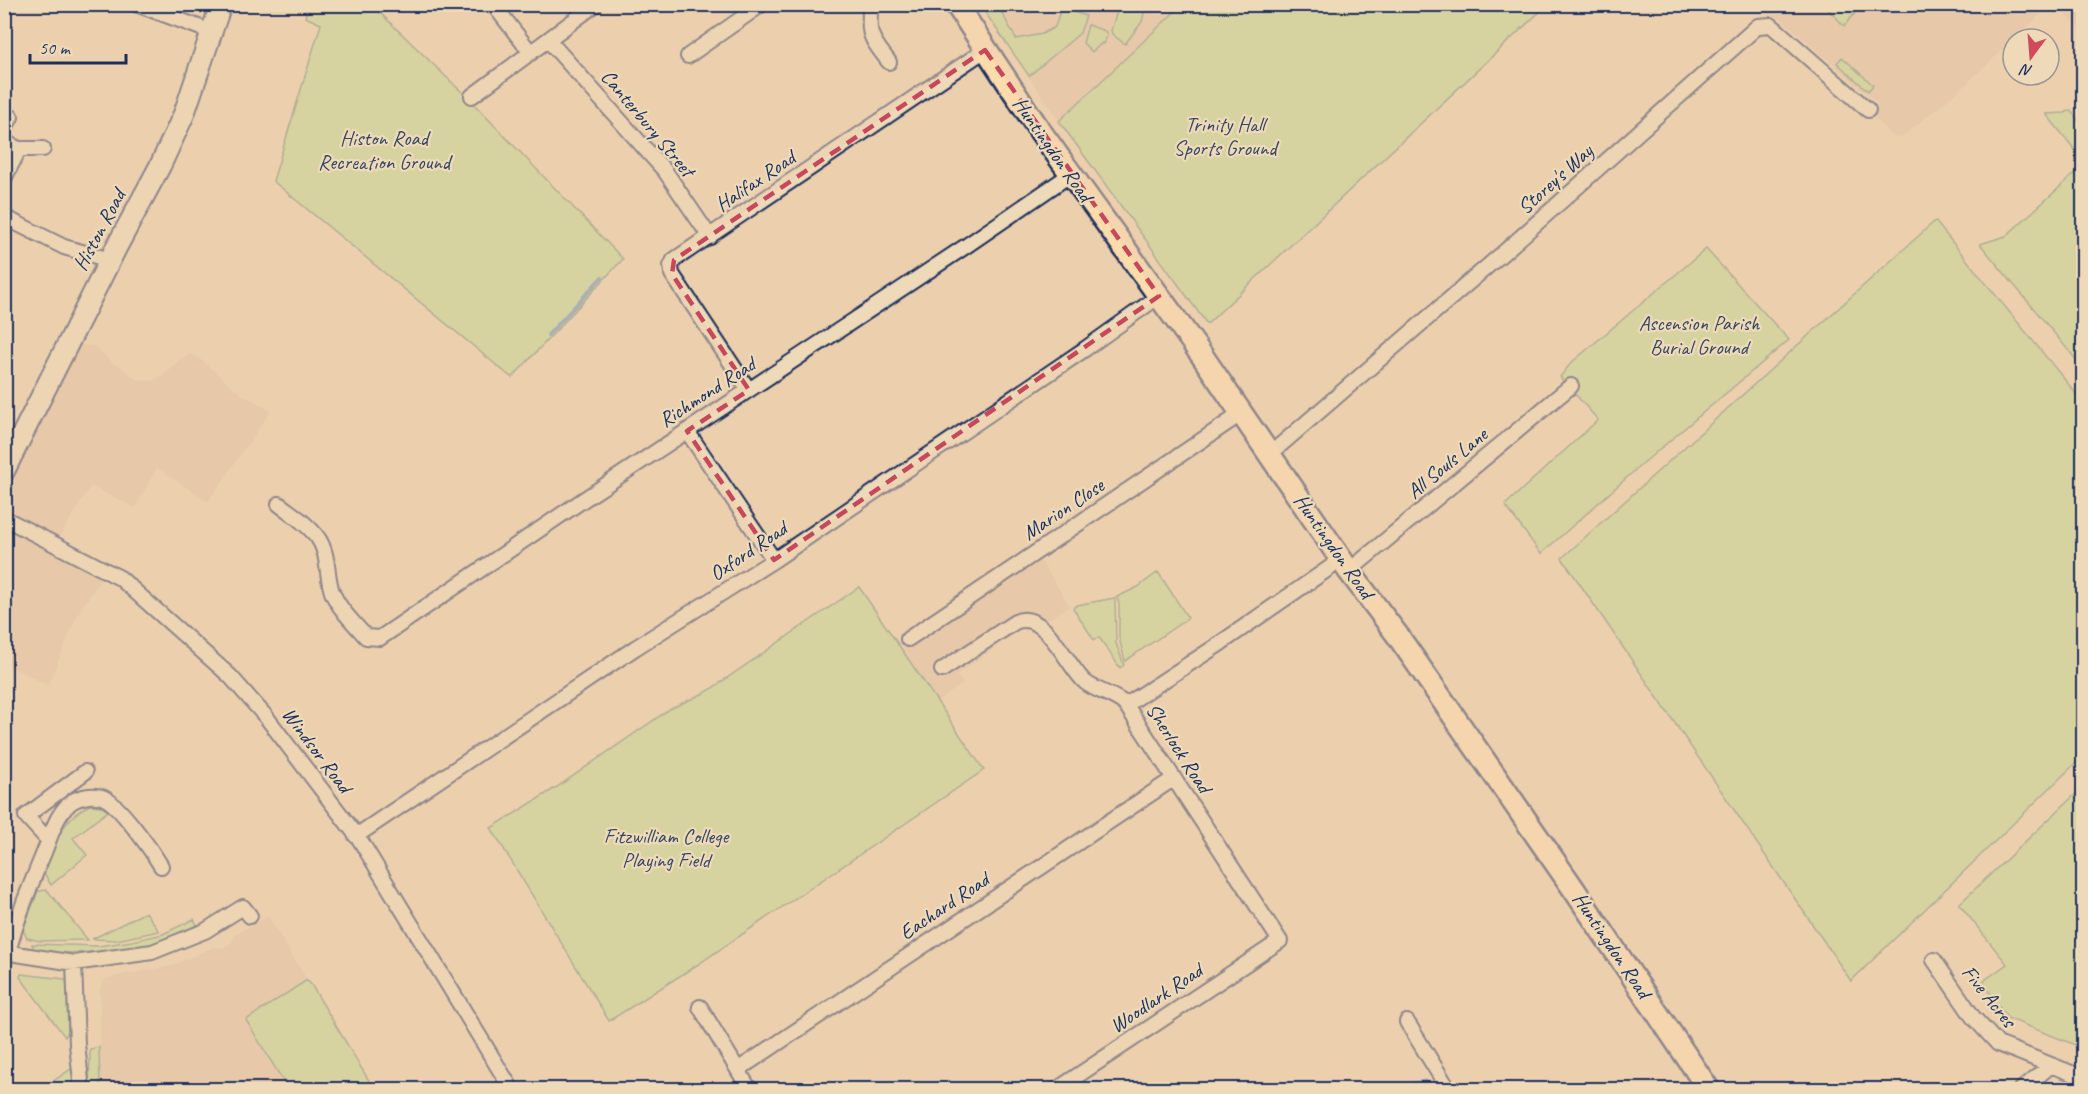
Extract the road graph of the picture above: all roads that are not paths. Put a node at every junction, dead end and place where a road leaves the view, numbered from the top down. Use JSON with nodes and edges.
{"nodes":[{"id":1,"x":136,"y":4,"type":"edge"},
{"id":2,"x":221,"y":4,"type":"edge"},
{"id":3,"x":493,"y":4,"type":"edge"},
{"id":4,"x":596,"y":4,"type":"edge"},
{"id":5,"x":762,"y":4,"type":"edge"},
{"id":6,"x":869,"y":4,"type":"edge"},
{"id":7,"x":956,"y":4,"type":"edge"},
{"id":8,"x":212,"y":33,"type":"junction"},
{"id":9,"x":549,"y":40,"type":"junction"},
{"id":10,"x":986,"y":50,"type":"junction"},
{"id":11,"x":531,"y":53,"type":"junction"},
{"id":12,"x":688,"y":56,"type":"dead end"},
{"id":13,"x":889,"y":62,"type":"dead end"},
{"id":14,"x":471,"y":96,"type":"dead end"},
{"id":15,"x":1868,"y":110,"type":"dead end"},
{"id":16,"x":12,"y":117,"type":"dead end"},
{"id":17,"x":4,"y":130,"type":"edge"},
{"id":18,"x":4,"y":142,"type":"edge"},
{"id":19,"x":19,"y":149,"type":"junction"},
{"id":20,"x":43,"y":149,"type":"dead end"},
{"id":21,"x":1071,"y":174,"type":"junction"},
{"id":22,"x":4,"y":179,"type":"edge"},
{"id":23,"x":4,"y":217,"type":"edge"},
{"id":24,"x":710,"y":237,"type":"junction"},
{"id":25,"x":110,"y":260,"type":"junction"},
{"id":26,"x":1159,"y":296,"type":"junction"},
{"id":27,"x":1571,"y":386,"type":"dead end"},
{"id":28,"x":749,"y":390,"type":"junction"},
{"id":29,"x":1242,"y":413,"type":"junction"},
{"id":30,"x":687,"y":431,"type":"junction"},
{"id":31,"x":1270,"y":454,"type":"junction"},
{"id":32,"x":4,"y":471,"type":"edge"},
{"id":33,"x":279,"y":504,"type":"dead end"},
{"id":34,"x":4,"y":518,"type":"edge"},
{"id":35,"x":774,"y":560,"type":"junction"},
{"id":36,"x":1345,"y":565,"type":"junction"},
{"id":37,"x":908,"y":639,"type":"dead end"},
{"id":38,"x":942,"y":670,"type":"dead end"},
{"id":39,"x":1126,"y":705,"type":"junction"},
{"id":40,"x":85,"y":772,"type":"dead end"},
{"id":41,"x":1173,"y":779,"type":"junction"},
{"id":42,"x":356,"y":836,"type":"junction"},
{"id":43,"x":48,"y":840,"type":"junction"},
{"id":44,"x":161,"y":866,"type":"dead end"},
{"id":45,"x":250,"y":916,"type":"dead end"},
{"id":46,"x":1280,"y":941,"type":"joint"},
{"id":47,"x":6,"y":953,"type":"edge"},
{"id":48,"x":1934,"y":960,"type":"dead end"},
{"id":49,"x":74,"y":963,"type":"junction"},
{"id":50,"x":700,"y":1007,"type":"dead end"},
{"id":51,"x":1407,"y":1022,"type":"dead end"},
{"id":52,"x":2050,"y":1066,"type":"junction"},
{"id":53,"x":739,"y":1069,"type":"junction"},
{"id":54,"x":2084,"y":1078,"type":"edge"},
{"id":55,"x":80,"y":1089,"type":"edge"},
{"id":56,"x":512,"y":1089,"type":"edge"},
{"id":57,"x":750,"y":1089,"type":"edge"},
{"id":58,"x":1056,"y":1089,"type":"edge"},
{"id":59,"x":1449,"y":1089,"type":"edge"},
{"id":60,"x":1709,"y":1089,"type":"edge"},
{"id":61,"x":2021,"y":1089,"type":"edge"}],
"edges":[{"from":1,"to":8,"type":"street"},
{"from":2,"to":8,"type":"main road","name":"Histon Road"},
{"from":3,"to":11,"type":"street"},
{"from":4,"to":9,"type":"street"},
{"from":5,"to":12,"type":"street"},
{"from":6,"to":13,"type":"street"},
{"from":7,"to":10,"type":"main road","name":"Huntingdon Road"},
{"from":8,"to":25,"type":"main road","name":"Histon Road"},
{"from":9,"to":11,"type":"street"},
{"from":9,"to":24,"type":"street","name":"Canterbury Street"},
{"from":10,"to":21,"type":"main road","name":"Huntingdon Road"},
{"from":10,"to":24,"type":"street","name":"Halifax Road"},
{"from":11,"to":14,"type":"street"},
{"from":15,"to":31,"type":"street","name":"Storey's Way"},
{"from":16,"to":17,"type":"street"},
{"from":18,"to":19,"type":"street"},
{"from":19,"to":20,"type":"street"},
{"from":19,"to":22,"type":"street"},
{"from":21,"to":26,"type":"main road","name":"Huntingdon Road"},
{"from":21,"to":28,"type":"street","name":"Richmond Road"},
{"from":23,"to":25,"type":"street"},
{"from":24,"to":28,"type":"street","name":"Halifax Road"},
{"from":25,"to":32,"type":"main road","name":"Histon Road"},
{"from":26,"to":29,"type":"main road","name":"Huntingdon Road"},
{"from":26,"to":35,"type":"street","name":"Oxford Road"},
{"from":27,"to":36,"type":"street","name":"All Souls Lane"},
{"from":28,"to":30,"type":"street","name":"Richmond Road"},
{"from":29,"to":31,"type":"main road","name":"Huntingdon Road"},
{"from":29,"to":37,"type":"street","name":"Marion Close"},
{"from":30,"to":33,"type":"street","name":"Richmond Road"},
{"from":30,"to":35,"type":"street"},
{"from":31,"to":36,"type":"main road","name":"Huntingdon Road"},
{"from":34,"to":42,"type":"street","name":"Windsor Road"},
{"from":35,"to":42,"type":"street","name":"Oxford Road"},
{"from":36,"to":39,"type":"street","name":"Sherlock Road"},
{"from":36,"to":60,"type":"main road","name":"Huntingdon Road"},
{"from":38,"to":39,"type":"street"},
{"from":39,"to":41,"type":"street","name":"Sherlock Road"},
{"from":40,"to":43,"type":"street"},
{"from":41,"to":46,"type":"street","name":"Sherlock Road"},
{"from":41,"to":53,"type":"street","name":"Eachard Road"},
{"from":42,"to":56,"type":"street","name":"Windsor Road"},
{"from":43,"to":44,"type":"street"},
{"from":43,"to":47,"type":"street"},
{"from":45,"to":49,"type":"street"},
{"from":46,"to":58,"type":"street","name":"Woodlark Road"},
{"from":47,"to":49,"type":"street"},
{"from":48,"to":52,"type":"street","name":"Five Acres"},
{"from":49,"to":55,"type":"street"},
{"from":50,"to":53,"type":"street"},
{"from":51,"to":59,"type":"street"},
{"from":52,"to":54,"type":"street","name":"Five Acres"},
{"from":52,"to":61,"type":"street"},
{"from":53,"to":57,"type":"street"}]}
